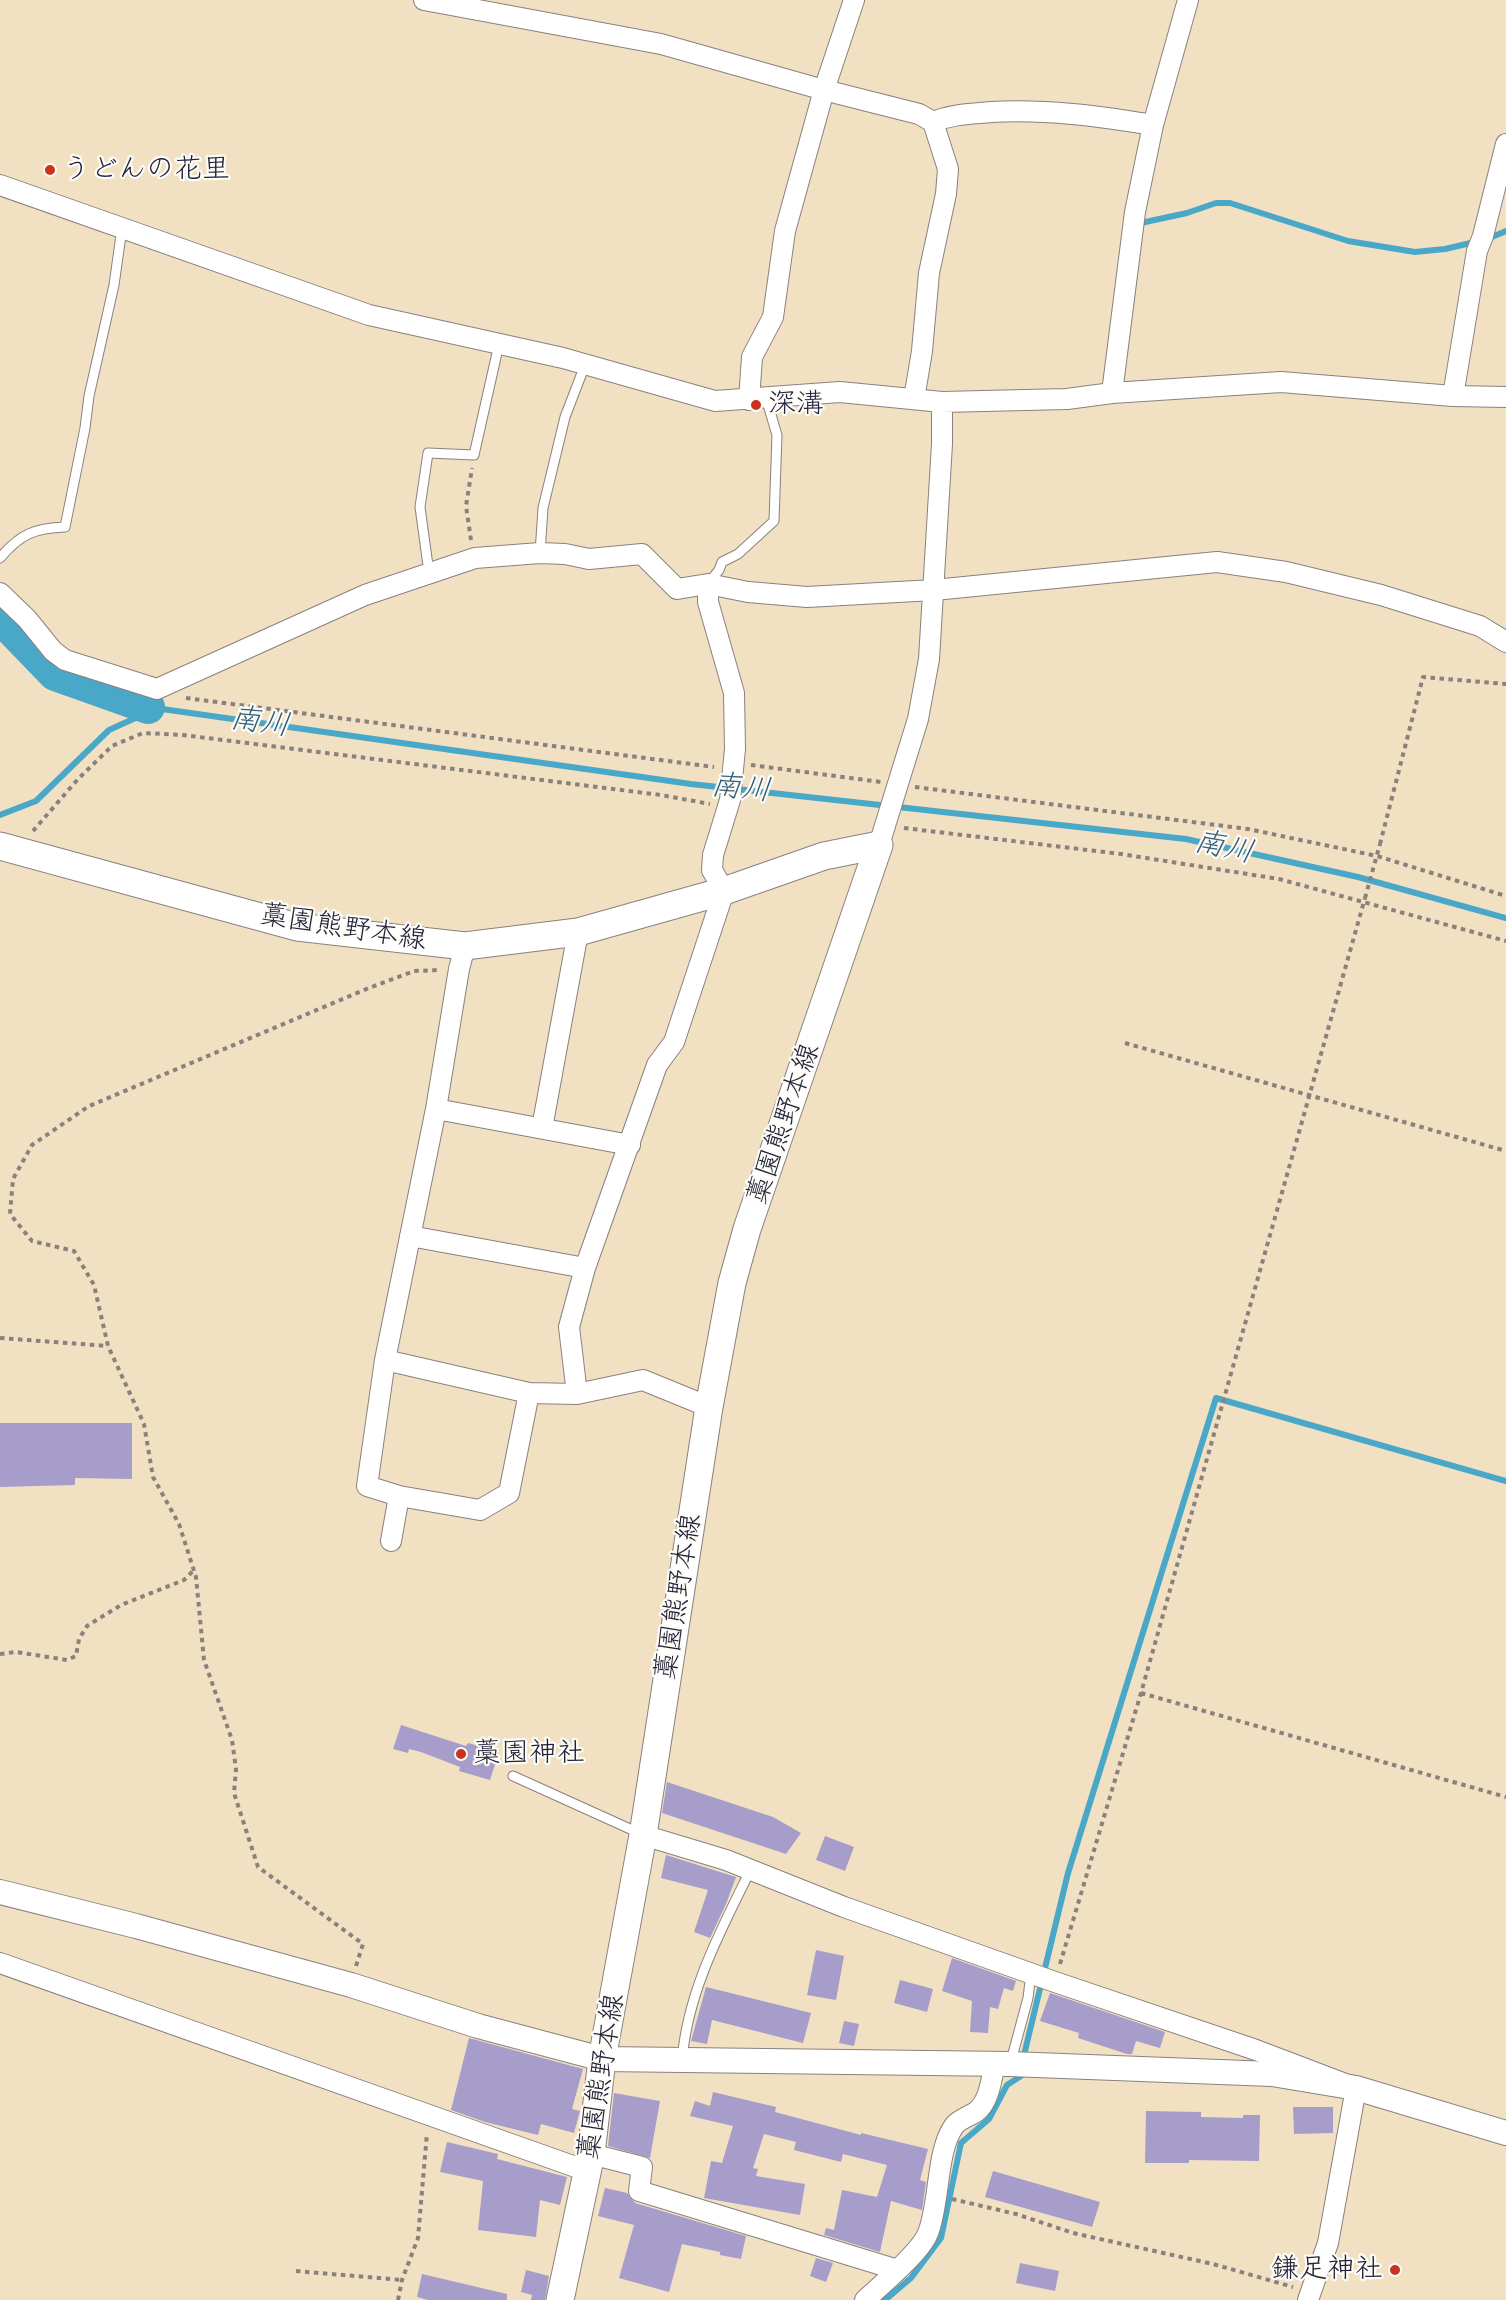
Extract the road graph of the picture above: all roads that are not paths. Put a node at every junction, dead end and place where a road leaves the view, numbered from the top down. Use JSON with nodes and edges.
{"nodes":[{"id":1,"x":424,"y":0,"type":"edge"},
{"id":2,"x":854,"y":0,"type":"edge"},
{"id":3,"x":1188,"y":0,"type":"edge"},
{"id":4,"x":824,"y":90,"type":"junction"},
{"id":5,"x":933,"y":122,"type":"junction"},
{"id":6,"x":1152,"y":125,"type":"junction"},
{"id":7,"x":1506,"y":144,"type":"edge"},
{"id":8,"x":0,"y":185,"type":"edge"},
{"id":9,"x":122,"y":228,"type":"junction"},
{"id":10,"x":499,"y":344,"type":"junction"},
{"id":11,"x":585,"y":365,"type":"junction"},
{"id":12,"x":1112,"y":393,"type":"junction"},
{"id":13,"x":1453,"y":396,"type":"junction"},
{"id":14,"x":1506,"y":397,"type":"edge"},
{"id":15,"x":758,"y":399,"type":"junction"},
{"id":16,"x":914,"y":399,"type":"junction"},
{"id":17,"x":942,"y":402,"type":"junction"},
{"id":18,"x":540,"y":553,"type":"junction"},
{"id":19,"x":0,"y":558,"type":"edge"},
{"id":20,"x":429,"y":573,"type":"junction"},
{"id":21,"x":708,"y":584,"type":"junction"},
{"id":22,"x":934,"y":590,"type":"junction"},
{"id":23,"x":0,"y":593,"type":"edge"},
{"id":24,"x":1506,"y":642,"type":"edge"},
{"id":25,"x":884,"y":830,"type":"junction"},
{"id":26,"x":4,"y":847,"type":"edge"},
{"id":27,"x":724,"y":891,"type":"junction"},
{"id":28,"x":578,"y":932,"type":"junction"},
{"id":29,"x":462,"y":958,"type":"junction"},
{"id":30,"x":436,"y":1109,"type":"junction"},
{"id":31,"x":542,"y":1128,"type":"junction"},
{"id":32,"x":630,"y":1146,"type":"junction"},
{"id":33,"x":410,"y":1236,"type":"junction"},
{"id":34,"x":585,"y":1268,"type":"junction"},
{"id":35,"x":385,"y":1360,"type":"junction"},
{"id":36,"x":529,"y":1393,"type":"junction"},
{"id":37,"x":578,"y":1394,"type":"junction"},
{"id":38,"x":709,"y":1407,"type":"junction"},
{"id":39,"x":399,"y":1496,"type":"junction"},
{"id":40,"x":391,"y":1541,"type":"dead end"},
{"id":41,"x":513,"y":1776,"type":"dead end"},
{"id":42,"x":643,"y":1834,"type":"junction"},
{"id":43,"x":750,"y":1871,"type":"junction"},
{"id":44,"x":0,"y":1892,"type":"edge"},
{"id":45,"x":0,"y":1963,"type":"edge"},
{"id":46,"x":1031,"y":1973,"type":"junction"},
{"id":47,"x":602,"y":2059,"type":"junction"},
{"id":48,"x":682,"y":2060,"type":"junction"},
{"id":49,"x":1003,"y":2064,"type":"junction"},
{"id":50,"x":1356,"y":2088,"type":"junction"},
{"id":51,"x":1506,"y":2133,"type":"edge"},
{"id":52,"x":589,"y":2162,"type":"junction"},
{"id":53,"x":898,"y":2270,"type":"junction"},
{"id":54,"x":1309,"y":2296,"type":"edge"},
{"id":55,"x":560,"y":2300,"type":"edge"},
{"id":56,"x":865,"y":2300,"type":"edge"}],
"edges":[{"from":1,"to":4,"type":"street"},
{"from":2,"to":4,"type":"street"},
{"from":3,"to":6,"type":"street"},
{"from":4,"to":5,"type":"street"},
{"from":4,"to":15,"type":"street"},
{"from":5,"to":6,"type":"street"},
{"from":5,"to":16,"type":"street"},
{"from":6,"to":12,"type":"street"},
{"from":7,"to":13,"type":"street"},
{"from":8,"to":9,"type":"street"},
{"from":9,"to":10,"type":"street"},
{"from":9,"to":19,"type":"lane"},
{"from":10,"to":11,"type":"street"},
{"from":10,"to":20,"type":"lane"},
{"from":11,"to":15,"type":"street"},
{"from":11,"to":18,"type":"lane"},
{"from":12,"to":13,"type":"street"},
{"from":12,"to":17,"type":"street"},
{"from":13,"to":14,"type":"street"},
{"from":15,"to":16,"type":"street"},
{"from":15,"to":21,"type":"lane"},
{"from":16,"to":17,"type":"street"},
{"from":17,"to":22,"type":"street"},
{"from":18,"to":20,"type":"street"},
{"from":18,"to":21,"type":"street"},
{"from":20,"to":23,"type":"street"},
{"from":21,"to":22,"type":"street"},
{"from":21,"to":27,"type":"street"},
{"from":22,"to":24,"type":"street"},
{"from":22,"to":25,"type":"street"},
{"from":25,"to":27,"type":"main road","name":"藁園熊野本線"},
{"from":25,"to":38,"type":"main road","name":"藁園熊野本線"},
{"from":26,"to":29,"type":"main road","name":"藁園熊野本線"},
{"from":27,"to":28,"type":"main road","name":"藁園熊野本線"},
{"from":27,"to":32,"type":"street"},
{"from":28,"to":29,"type":"main road","name":"藁園熊野本線"},
{"from":28,"to":31,"type":"street"},
{"from":29,"to":30,"type":"street"},
{"from":30,"to":31,"type":"street"},
{"from":30,"to":33,"type":"street"},
{"from":31,"to":32,"type":"street"},
{"from":32,"to":34,"type":"street"},
{"from":33,"to":34,"type":"street"},
{"from":33,"to":35,"type":"street"},
{"from":34,"to":37,"type":"street"},
{"from":35,"to":36,"type":"street"},
{"from":35,"to":39,"type":"street"},
{"from":36,"to":37,"type":"street"},
{"from":36,"to":39,"type":"street"},
{"from":37,"to":38,"type":"street"},
{"from":38,"to":42,"type":"main road","name":"藁園熊野本線"},
{"from":39,"to":40,"type":"street"},
{"from":41,"to":42,"type":"lane"},
{"from":42,"to":43,"type":"street"},
{"from":42,"to":47,"type":"main road","name":"藁園熊野本線"},
{"from":43,"to":46,"type":"street"},
{"from":43,"to":48,"type":"lane"},
{"from":44,"to":47,"type":"street"},
{"from":45,"to":52,"type":"street"},
{"from":46,"to":49,"type":"lane"},
{"from":46,"to":50,"type":"street"},
{"from":47,"to":48,"type":"street"},
{"from":47,"to":52,"type":"main road","name":"藁園熊野本線"},
{"from":48,"to":49,"type":"street"},
{"from":49,"to":50,"type":"street"},
{"from":49,"to":53,"type":"street"},
{"from":50,"to":51,"type":"street"},
{"from":50,"to":54,"type":"street"},
{"from":52,"to":53,"type":"street"},
{"from":52,"to":55,"type":"main road","name":"藁園熊野本線"},
{"from":53,"to":56,"type":"street"}]}
